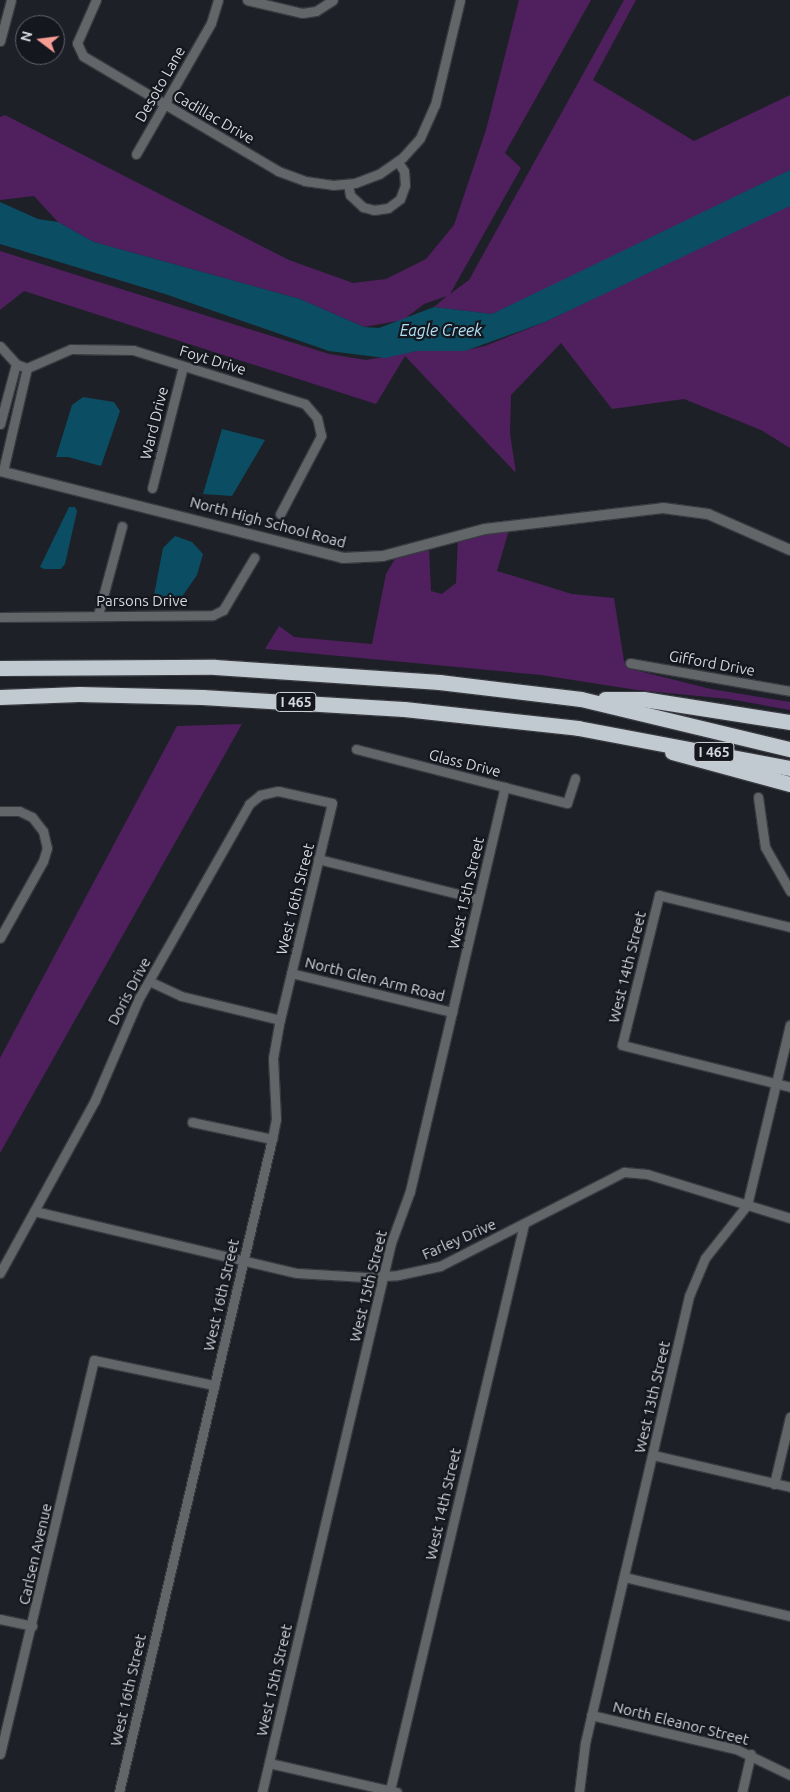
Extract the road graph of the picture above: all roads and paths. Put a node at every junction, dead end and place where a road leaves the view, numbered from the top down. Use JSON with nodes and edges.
{"nodes":[{"id":1,"x":11,"y":0,"type":"edge"},
{"id":2,"x":96,"y":0,"type":"edge"},
{"id":3,"x":218,"y":0,"type":"edge"},
{"id":4,"x":247,"y":0,"type":"edge"},
{"id":5,"x":333,"y":0,"type":"edge"},
{"id":6,"x":460,"y":0,"type":"edge"},
{"id":7,"x":4,"y":12,"type":"edge"},
{"id":8,"x":0,"y":41,"type":"edge"},
{"id":9,"x":165,"y":104,"type":"junction"},
{"id":10,"x":136,"y":154,"type":"dead end"},
{"id":11,"x":398,"y":162,"type":"junction"},
{"id":12,"x":348,"y":184,"type":"junction"},
{"id":13,"x":0,"y":346,"type":"edge"},
{"id":14,"x":16,"y":364,"type":"junction"},
{"id":15,"x":183,"y":366,"type":"junction"},
{"id":16,"x":27,"y":368,"type":"junction"},
{"id":17,"x":0,"y":424,"type":"edge"},
{"id":18,"x":2,"y":471,"type":"edge"},
{"id":19,"x":152,"y":488,"type":"dead end"},
{"id":20,"x":280,"y":514,"type":"dead end"},
{"id":21,"x":122,"y":526,"type":"dead end"},
{"id":22,"x":790,"y":550,"type":"edge"},
{"id":23,"x":254,"y":558,"type":"dead end"},
{"id":24,"x":98,"y":615,"type":"junction"},
{"id":25,"x":0,"y":617,"type":"edge"},
{"id":26,"x":630,"y":663,"type":"dead end"},
{"id":27,"x":0,"y":668,"type":"edge"},
{"id":28,"x":790,"y":691,"type":"edge"},
{"id":29,"x":0,"y":696,"type":"edge"},
{"id":30,"x":581,"y":700,"type":"junction"},
{"id":31,"x":790,"y":722,"type":"edge"},
{"id":32,"x":638,"y":738,"type":"junction"},
{"id":33,"x":356,"y":749,"type":"dead end"},
{"id":34,"x":790,"y":749,"type":"edge"},
{"id":35,"x":790,"y":768,"type":"edge"},
{"id":36,"x":576,"y":778,"type":"dead end"},
{"id":37,"x":790,"y":784,"type":"edge"},
{"id":38,"x":505,"y":787,"type":"junction"},
{"id":39,"x":758,"y":797,"type":"dead end"},
{"id":40,"x":332,"y":803,"type":"joint"},
{"id":41,"x":0,"y":811,"type":"edge"},
{"id":42,"x":318,"y":859,"type":"junction"},
{"id":43,"x":790,"y":891,"type":"edge"},
{"id":44,"x":478,"y":899,"type":"junction"},
{"id":45,"x":790,"y":927,"type":"edge"},
{"id":46,"x":0,"y":938,"type":"edge"},
{"id":47,"x":291,"y":972,"type":"junction"},
{"id":48,"x":149,"y":981,"type":"junction"},
{"id":49,"x":452,"y":1012,"type":"junction"},
{"id":50,"x":280,"y":1020,"type":"junction"},
{"id":51,"x":790,"y":1025,"type":"edge"},
{"id":52,"x":776,"y":1083,"type":"junction"},
{"id":53,"x":790,"y":1087,"type":"edge"},
{"id":54,"x":192,"y":1122,"type":"dead end"},
{"id":55,"x":272,"y":1139,"type":"junction"},
{"id":56,"x":747,"y":1205,"type":"junction"},
{"id":57,"x":34,"y":1211,"type":"junction"},
{"id":58,"x":790,"y":1218,"type":"edge"},
{"id":59,"x":524,"y":1224,"type":"junction"},
{"id":60,"x":244,"y":1261,"type":"junction"},
{"id":61,"x":0,"y":1273,"type":"edge"},
{"id":62,"x":383,"y":1277,"type":"junction"},
{"id":63,"x":214,"y":1385,"type":"junction"},
{"id":64,"x":790,"y":1417,"type":"edge"},
{"id":65,"x":653,"y":1455,"type":"junction"},
{"id":66,"x":774,"y":1484,"type":"junction"},
{"id":67,"x":790,"y":1487,"type":"edge"},
{"id":68,"x":624,"y":1577,"type":"junction"},
{"id":69,"x":790,"y":1616,"type":"edge"},
{"id":70,"x":0,"y":1619,"type":"edge"},
{"id":71,"x":32,"y":1626,"type":"junction"},
{"id":72,"x":591,"y":1715,"type":"junction"},
{"id":73,"x":0,"y":1754,"type":"edge"},
{"id":74,"x":750,"y":1754,"type":"junction"},
{"id":75,"x":269,"y":1763,"type":"junction"},
{"id":76,"x":790,"y":1775,"type":"edge"},
{"id":77,"x":393,"y":1791,"type":"edge"},
{"id":78,"x":119,"y":1792,"type":"edge"},
{"id":79,"x":262,"y":1792,"type":"edge"},
{"id":80,"x":578,"y":1792,"type":"edge"},
{"id":81,"x":742,"y":1792,"type":"edge"}],
"edges":[{"from":1,"to":7,"type":"street"},
{"from":2,"to":9,"type":"street","name":"Cadillac Drive"},
{"from":3,"to":9,"type":"street","name":"Desoto Lane"},
{"from":4,"to":5,"type":"street"},
{"from":6,"to":11,"type":"street","name":"Cadillac Drive"},
{"from":7,"to":8,"type":"street"},
{"from":9,"to":10,"type":"street","name":"Desoto Lane"},
{"from":9,"to":12,"type":"street","name":"Cadillac Drive"},
{"from":11,"to":12,"type":"street","name":"Cadillac Drive"},
{"from":11,"to":12,"type":"street"},
{"from":13,"to":14,"type":"street"},
{"from":14,"to":16,"type":"street"},
{"from":14,"to":17,"type":"street"},
{"from":15,"to":16,"type":"street","name":"Foyt Drive"},
{"from":15,"to":19,"type":"street","name":"Ward Drive"},
{"from":15,"to":20,"type":"street","name":"Foyt Drive"},
{"from":16,"to":18,"type":"street"},
{"from":18,"to":22,"type":"street","name":"North High School Road"},
{"from":21,"to":24,"type":"street"},
{"from":23,"to":24,"type":"street","name":"Parsons Drive"},
{"from":24,"to":25,"type":"street","name":"Parsons Drive"},
{"from":26,"to":28,"type":"street","name":"Gifford Drive"},
{"from":27,"to":30,"type":"highway","number":"I 465"},
{"from":29,"to":32,"type":"highway","number":"I 465"},
{"from":30,"to":31,"type":"highway"},
{"from":30,"to":34,"type":"highway","number":"I 465"},
{"from":32,"to":35,"type":"highway","number":"I 465"},
{"from":32,"to":37,"type":"highway"},
{"from":33,"to":38,"type":"street","name":"Glass Drive"},
{"from":36,"to":38,"type":"street","name":"Glass Drive"},
{"from":38,"to":44,"type":"street","name":"West 15th Street"},
{"from":39,"to":43,"type":"street"},
{"from":40,"to":42,"type":"street","name":"West 16th Street"},
{"from":40,"to":48,"type":"street","name":"Doris Drive"},
{"from":41,"to":46,"type":"street"},
{"from":42,"to":44,"type":"street"},
{"from":42,"to":47,"type":"street","name":"West 16th Street"},
{"from":44,"to":49,"type":"street","name":"West 15th Street"},
{"from":45,"to":52,"type":"street","name":"West 14th Street"},
{"from":47,"to":49,"type":"street","name":"North Glen Arm Road"},
{"from":47,"to":50,"type":"street","name":"West 16th Street"},
{"from":48,"to":50,"type":"street"},
{"from":48,"to":57,"type":"street","name":"Doris Drive"},
{"from":49,"to":62,"type":"street","name":"West 15th Street"},
{"from":50,"to":55,"type":"street","name":"West 16th Street"},
{"from":51,"to":52,"type":"street","name":"West 13th Street"},
{"from":52,"to":53,"type":"street"},
{"from":52,"to":56,"type":"street","name":"West 13th Street"},
{"from":54,"to":55,"type":"street"},
{"from":55,"to":60,"type":"street","name":"West 16th Street"},
{"from":56,"to":58,"type":"street","name":"Farley Drive"},
{"from":56,"to":59,"type":"street","name":"Farley Drive"},
{"from":56,"to":65,"type":"street","name":"West 13th Street"},
{"from":57,"to":60,"type":"street","name":"Farley Drive"},
{"from":57,"to":61,"type":"street","name":"Doris Drive"},
{"from":59,"to":62,"type":"street","name":"Farley Drive"},
{"from":59,"to":77,"type":"street","name":"West 14th Street"},
{"from":60,"to":62,"type":"street","name":"Farley Drive"},
{"from":60,"to":63,"type":"street","name":"West 16th Street"},
{"from":62,"to":75,"type":"street","name":"West 15th Street"},
{"from":63,"to":71,"type":"street","name":"Carlsen Avenue"},
{"from":63,"to":78,"type":"street","name":"West 16th Street"},
{"from":64,"to":66,"type":"street"},
{"from":65,"to":66,"type":"street"},
{"from":65,"to":68,"type":"street","name":"West 13th Street"},
{"from":66,"to":67,"type":"street"},
{"from":68,"to":69,"type":"street"},
{"from":68,"to":72,"type":"street","name":"West 13th Street"},
{"from":70,"to":71,"type":"street"},
{"from":71,"to":73,"type":"street","name":"Carlsen Avenue"},
{"from":72,"to":74,"type":"street","name":"North Eleanor Street"},
{"from":72,"to":80,"type":"street","name":"West 13th Street"},
{"from":74,"to":76,"type":"street","name":"North Eleanor Street"},
{"from":74,"to":81,"type":"street"},
{"from":75,"to":77,"type":"street"},
{"from":75,"to":79,"type":"street","name":"West 15th Street"}]}
